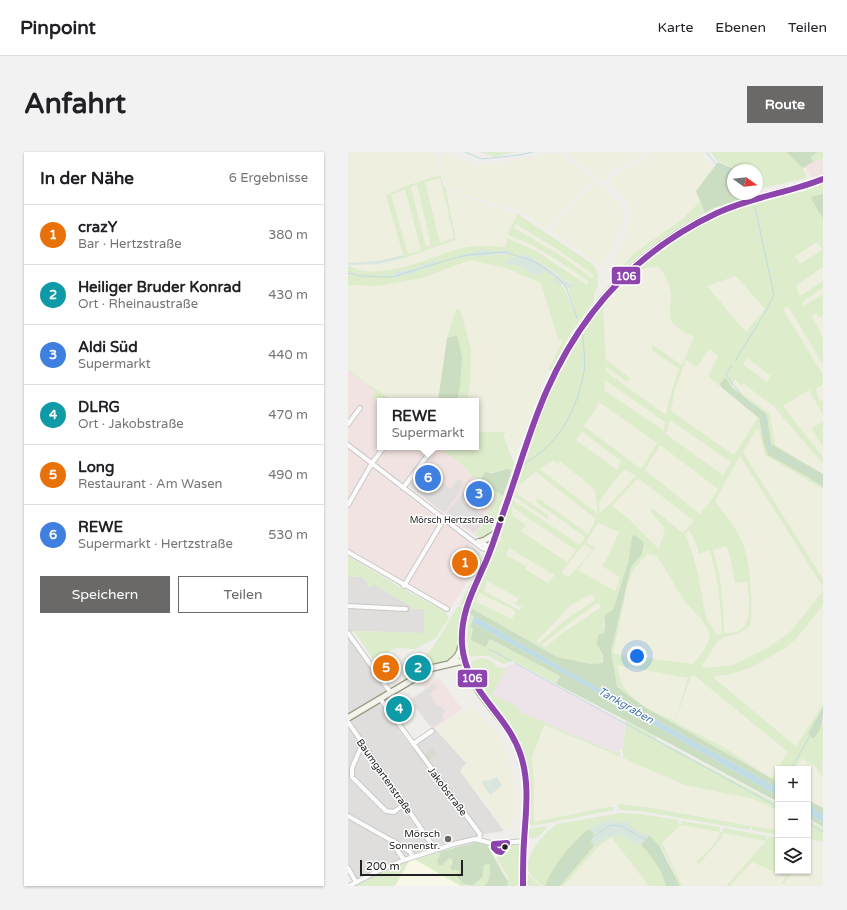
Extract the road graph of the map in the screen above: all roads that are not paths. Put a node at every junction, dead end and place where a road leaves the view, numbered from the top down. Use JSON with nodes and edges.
{"nodes":[{"id":1,"x":823,"y":179,"type":"edge"},
{"id":2,"x":360,"y":408,"type":"dead end"},
{"id":3,"x":348,"y":424,"type":"edge"},
{"id":4,"x":348,"y":445,"type":"edge"},
{"id":5,"x":382,"y":450,"type":"edge"},
{"id":6,"x":432,"y":450,"type":"edge"},
{"id":7,"x":372,"y":463,"type":"junction"},
{"id":8,"x":403,"y":488,"type":"junction"},
{"id":9,"x":348,"y":506,"type":"edge"},
{"id":10,"x":444,"y":519,"type":"junction"},
{"id":11,"x":496,"y":532,"type":"junction"},
{"id":12,"x":472,"y":539,"type":"junction"},
{"id":13,"x":479,"y":542,"type":"junction"},
{"id":14,"x":490,"y":551,"type":"junction"},
{"id":15,"x":348,"y":552,"type":"edge"},
{"id":16,"x":477,"y":581,"type":"junction"},
{"id":17,"x":404,"y":586,"type":"junction"},
{"id":18,"x":348,"y":606,"type":"edge"},
{"id":19,"x":406,"y":609,"type":"dead end"},
{"id":20,"x":446,"y":609,"type":"dead end"},
{"id":21,"x":348,"y":633,"type":"edge"},
{"id":22,"x":349,"y":638,"type":"edge"},
{"id":23,"x":462,"y":642,"type":"junction"},
{"id":24,"x":466,"y":661,"type":"junction"},
{"id":25,"x":449,"y":664,"type":"junction"},
{"id":26,"x":391,"y":694,"type":"junction"},
{"id":27,"x":380,"y":700,"type":"junction"},
{"id":28,"x":348,"y":718,"type":"edge"},
{"id":29,"x":432,"y":731,"type":"dead end"},
{"id":30,"x":413,"y":744,"type":"junction"},
{"id":31,"x":363,"y":745,"type":"junction"},
{"id":32,"x":404,"y":804,"type":"junction"},
{"id":33,"x":348,"y":816,"type":"edge"},
{"id":34,"x":479,"y":839,"type":"junction"},
{"id":35,"x":394,"y":841,"type":"junction"},
{"id":36,"x":524,"y":841,"type":"junction"},
{"id":37,"x":435,"y":849,"type":"junction"},
{"id":38,"x":412,"y":857,"type":"junction"},
{"id":39,"x":404,"y":860,"type":"junction"},
{"id":40,"x":348,"y":868,"type":"edge"},
{"id":41,"x":356,"y":882,"type":"junction"},
{"id":42,"x":350,"y":886,"type":"edge"},
{"id":43,"x":523,"y":886,"type":"edge"}],
"edges":[{"from":1,"to":11,"type":"main road"},
{"from":2,"to":3,"type":"street"},
{"from":4,"to":7,"type":"street"},
{"from":5,"to":7,"type":"street"},
{"from":6,"to":8,"type":"street"},
{"from":7,"to":8,"type":"street"},
{"from":7,"to":9,"type":"street"},
{"from":8,"to":10,"type":"street"},
{"from":10,"to":12,"type":"street"},
{"from":10,"to":17,"type":"street"},
{"from":11,"to":13,"type":"main road"},
{"from":11,"to":14,"type":"main road"},
{"from":12,"to":13,"type":"street"},
{"from":12,"to":14,"type":"street"},
{"from":13,"to":14,"type":"street"},
{"from":14,"to":16,"type":"main road"},
{"from":15,"to":17,"type":"street"},
{"from":16,"to":23,"type":"main road"},
{"from":16,"to":24,"type":"main road"},
{"from":17,"to":20,"type":"street"},
{"from":18,"to":19,"type":"street"},
{"from":21,"to":22,"type":"street"},
{"from":22,"to":26,"type":"street"},
{"from":23,"to":24,"type":"main road"},
{"from":23,"to":25,"type":"main road"},
{"from":24,"to":25,"type":"main road"},
{"from":24,"to":36,"type":"main road"},
{"from":25,"to":26,"type":"main road"},
{"from":26,"to":27,"type":"main road"},
{"from":27,"to":28,"type":"main road"},
{"from":27,"to":30,"type":"street","name":"Jakobstraße"},
{"from":28,"to":31,"type":"street","name":"Baumgartenstraße"},
{"from":29,"to":30,"type":"street"},
{"from":30,"to":34,"type":"street","name":"Jakobstraße"},
{"from":31,"to":32,"type":"street","name":"Baumgartenstraße"},
{"from":31,"to":32,"type":"street"},
{"from":32,"to":37,"type":"street","name":"Baumgartenstraße"},
{"from":33,"to":35,"type":"street"},
{"from":34,"to":36,"type":"street"},
{"from":34,"to":37,"type":"street"},
{"from":35,"to":38,"type":"street"},
{"from":35,"to":39,"type":"street"},
{"from":36,"to":43,"type":"main road"},
{"from":37,"to":38,"type":"street"},
{"from":38,"to":39,"type":"street"},
{"from":39,"to":41,"type":"street"},
{"from":40,"to":41,"type":"street"},
{"from":41,"to":42,"type":"street"}]}
